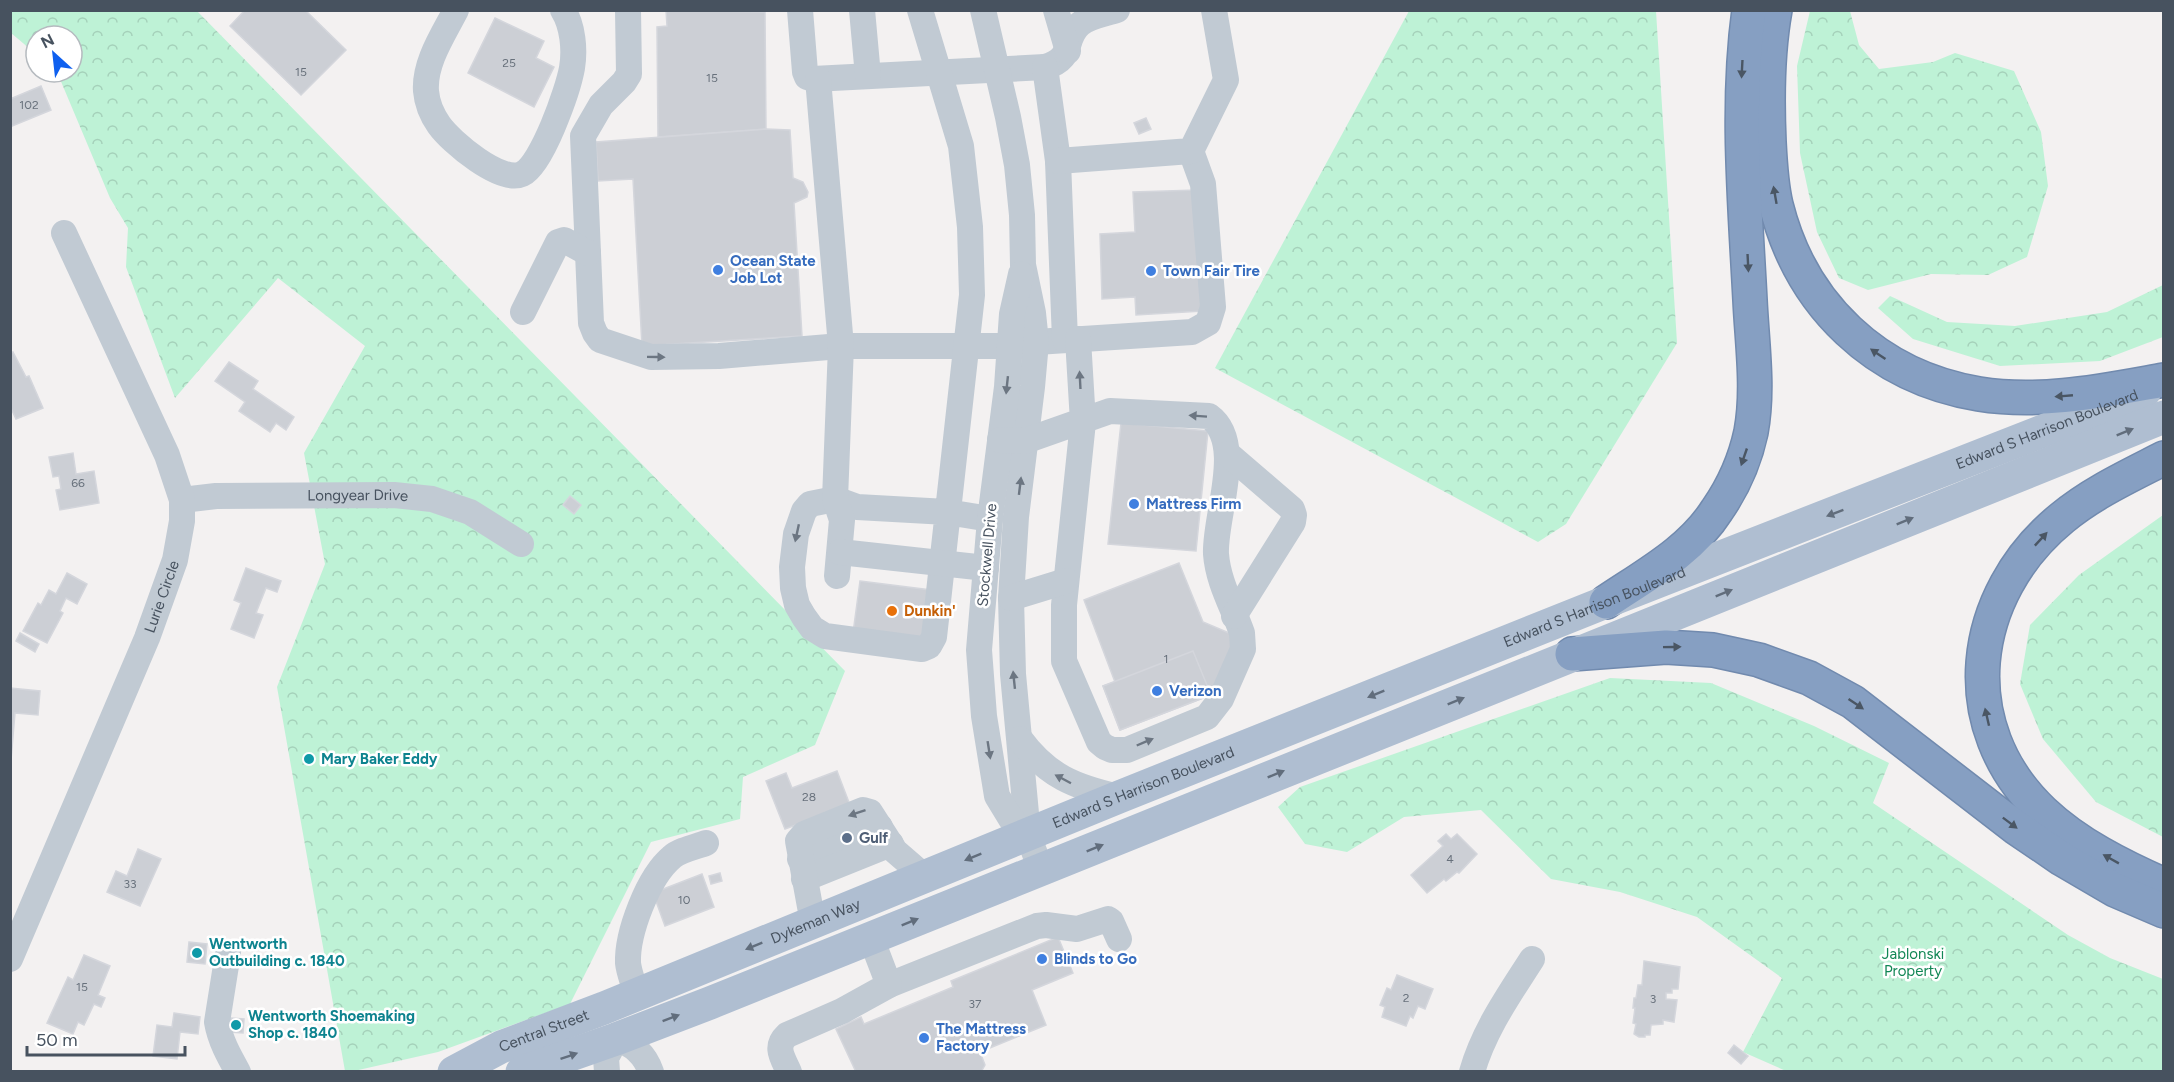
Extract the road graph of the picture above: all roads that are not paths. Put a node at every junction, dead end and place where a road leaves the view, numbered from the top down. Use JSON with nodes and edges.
{"nodes":[{"id":1,"x":456,"y":10,"type":"edge"},
{"id":2,"x":563,"y":10,"type":"edge"},
{"id":3,"x":628,"y":10,"type":"edge"},
{"id":4,"x":800,"y":10,"type":"edge"},
{"id":5,"x":862,"y":10,"type":"edge"},
{"id":6,"x":920,"y":10,"type":"edge"},
{"id":7,"x":983,"y":10,"type":"edge"},
{"id":8,"x":1056,"y":10,"type":"edge"},
{"id":9,"x":1117,"y":10,"type":"edge"},
{"id":10,"x":1214,"y":10,"type":"edge"},
{"id":11,"x":1749,"y":10,"type":"edge"},
{"id":12,"x":1775,"y":10,"type":"edge"},
{"id":13,"x":1068,"y":51,"type":"junction"},
{"id":14,"x":1045,"y":67,"type":"junction"},
{"id":15,"x":997,"y":68,"type":"junction"},
{"id":16,"x":940,"y":72,"type":"junction"},
{"id":17,"x":868,"y":76,"type":"junction"},
{"id":18,"x":818,"y":79,"type":"junction"},
{"id":19,"x":1191,"y":151,"type":"junction"},
{"id":20,"x":1058,"y":161,"type":"junction"},
{"id":21,"x":64,"y":233,"type":"dead end"},
{"id":22,"x":588,"y":253,"type":"junction"},
{"id":23,"x":1023,"y":266,"type":"junction"},
{"id":24,"x":523,"y":312,"type":"dead end"},
{"id":25,"x":1072,"y":339,"type":"junction"},
{"id":26,"x":1036,"y":342,"type":"junction"},
{"id":27,"x":842,"y":346,"type":"junction"},
{"id":28,"x":1011,"y":346,"type":"junction"},
{"id":29,"x":967,"y":347,"type":"junction"},
{"id":30,"x":2163,"y":382,"type":"edge"},
{"id":31,"x":2163,"y":417,"type":"edge"},
{"id":32,"x":1083,"y":422,"type":"junction"},
{"id":33,"x":1000,"y":440,"type":"junction"},
{"id":34,"x":1025,"y":441,"type":"junction"},
{"id":35,"x":1228,"y":454,"type":"junction"},
{"id":36,"x":2163,"y":458,"type":"edge"},
{"id":37,"x":835,"y":499,"type":"junction"},
{"id":38,"x":182,"y":500,"type":"junction"},
{"id":39,"x":947,"y":512,"type":"junction"},
{"id":40,"x":990,"y":519,"type":"junction"},
{"id":41,"x":521,"y":544,"type":"dead end"},
{"id":42,"x":942,"y":562,"type":"junction"},
{"id":43,"x":986,"y":568,"type":"junction"},
{"id":44,"x":1066,"y":581,"type":"junction"},
{"id":45,"x":1011,"y":598,"type":"junction"},
{"id":46,"x":1606,"y":602,"type":"junction"},
{"id":47,"x":1234,"y":616,"type":"junction"},
{"id":48,"x":1572,"y":654,"type":"junction"},
{"id":49,"x":1020,"y":739,"type":"junction"},
{"id":50,"x":1119,"y":797,"type":"junction"},
{"id":51,"x":1028,"y":835,"type":"junction"},
{"id":52,"x":886,"y":836,"type":"junction"},
{"id":53,"x":706,"y":843,"type":"dead end"},
{"id":54,"x":802,"y":869,"type":"junction"},
{"id":55,"x":1041,"y":870,"type":"junction"},
{"id":56,"x":925,"y":877,"type":"junction"},
{"id":57,"x":2163,"y":885,"type":"edge"},
{"id":58,"x":2163,"y":911,"type":"edge"},
{"id":59,"x":813,"y":923,"type":"junction"},
{"id":60,"x":871,"y":938,"type":"junction"},
{"id":61,"x":1119,"y":939,"type":"dead end"},
{"id":62,"x":228,"y":953,"type":"dead end"},
{"id":63,"x":10,"y":959,"type":"edge"},
{"id":64,"x":1533,"y":959,"type":"dead end"},
{"id":65,"x":889,"y":985,"type":"junction"},
{"id":66,"x":636,"y":994,"type":"junction"},
{"id":67,"x":604,"y":1008,"type":"junction"},
{"id":68,"x":616,"y":1040,"type":"junction"},
{"id":69,"x":238,"y":1071,"type":"edge"},
{"id":70,"x":454,"y":1071,"type":"edge"},
{"id":71,"x":522,"y":1071,"type":"edge"},
{"id":72,"x":607,"y":1071,"type":"edge"},
{"id":73,"x":651,"y":1071,"type":"edge"},
{"id":74,"x":789,"y":1071,"type":"edge"},
{"id":75,"x":1472,"y":1071,"type":"edge"}],
"edges":[{"from":1,"to":2,"type":"street"},
{"from":3,"to":22,"type":"street"},
{"from":4,"to":18,"type":"street"},
{"from":5,"to":17,"type":"street"},
{"from":6,"to":16,"type":"street"},
{"from":7,"to":15,"type":"street","name":"Stockwell Drive"},
{"from":8,"to":13,"type":"street"},
{"from":9,"to":13,"type":"street"},
{"from":10,"to":19,"type":"street"},
{"from":11,"to":46,"type":"highway","one_way":true},
{"from":30,"to":12,"type":"highway","one_way":true},
{"from":13,"to":14,"type":"street"},
{"from":14,"to":15,"type":"street"},
{"from":14,"to":20,"type":"street"},
{"from":15,"to":16,"type":"street"},
{"from":15,"to":23,"type":"street","name":"Stockwell Drive"},
{"from":16,"to":17,"type":"street"},
{"from":16,"to":29,"type":"street"},
{"from":17,"to":18,"type":"street"},
{"from":18,"to":27,"type":"street"},
{"from":19,"to":20,"type":"street"},
{"from":19,"to":25,"type":"street"},
{"from":20,"to":25,"type":"street"},
{"from":21,"to":38,"type":"street","name":"Lurie Circle"},
{"from":22,"to":24,"type":"street"},
{"from":22,"to":27,"type":"street","one_way":true},
{"from":23,"to":26,"type":"street","name":"Stockwell Drive"},
{"from":23,"to":28,"type":"street","name":"Stockwell Drive"},
{"from":25,"to":26,"type":"street"},
{"from":32,"to":25,"type":"street","one_way":true},
{"from":26,"to":28,"type":"street"},
{"from":26,"to":34,"type":"street","name":"Stockwell Drive"},
{"from":27,"to":29,"type":"street"},
{"from":27,"to":37,"type":"street"},
{"from":28,"to":29,"type":"street"},
{"from":28,"to":33,"type":"street","name":"Stockwell Drive","one_way":true},
{"from":29,"to":39,"type":"street"},
{"from":30,"to":46,"type":"main road","name":"Edward S Harrison Boulevard","one_way":true},
{"from":48,"to":31,"type":"main road","name":"Edward S Harrison Boulevard","one_way":true},
{"from":32,"to":34,"type":"street"},
{"from":35,"to":32,"type":"street","one_way":true},
{"from":32,"to":44,"type":"street"},
{"from":33,"to":34,"type":"street"},
{"from":33,"to":40,"type":"street","name":"Stockwell Drive"},
{"from":45,"to":34,"type":"street","name":"Stockwell Drive","one_way":true},
{"from":35,"to":47,"type":"street"},
{"from":35,"to":47,"type":"street"},
{"from":57,"to":36,"type":"highway","one_way":true},
{"from":37,"to":39,"type":"street"},
{"from":37,"to":42,"type":"street"},
{"from":37,"to":42,"type":"street","one_way":true},
{"from":38,"to":41,"type":"street","name":"Longyear Drive"},
{"from":38,"to":63,"type":"street","name":"Lurie Circle"},
{"from":39,"to":40,"type":"street"},
{"from":39,"to":42,"type":"street"},
{"from":40,"to":43,"type":"street","name":"Stockwell Drive"},
{"from":42,"to":43,"type":"street"},
{"from":43,"to":51,"type":"street","name":"Stockwell Drive","one_way":true},
{"from":44,"to":45,"type":"street"},
{"from":44,"to":47,"type":"street","one_way":true},
{"from":49,"to":45,"type":"street","name":"Stockwell Drive","one_way":true},
{"from":46,"to":50,"type":"main road","name":"Edward S Harrison Boulevard","one_way":true},
{"from":55,"to":48,"type":"main road","name":"Edward S Harrison Boulevard","one_way":true},
{"from":48,"to":58,"type":"highway","one_way":true},
{"from":50,"to":49,"type":"street","one_way":true},
{"from":49,"to":51,"type":"street","name":"Stockwell Drive"},
{"from":50,"to":51,"type":"main road","name":"Edward S Harrison Boulevard"},
{"from":51,"to":55,"type":"street","name":"Stockwell Drive"},
{"from":51,"to":56,"type":"main road","name":"Dykeman Way","one_way":true},
{"from":52,"to":54,"type":"street"},
{"from":52,"to":54,"type":"street","one_way":true},
{"from":52,"to":56,"type":"street"},
{"from":53,"to":66,"type":"street"},
{"from":54,"to":59,"type":"street"},
{"from":60,"to":55,"type":"main road","one_way":true},
{"from":56,"to":59,"type":"main road","name":"Dykeman Way"},
{"from":59,"to":66,"type":"main road","name":"Dykeman Way","one_way":true},
{"from":60,"to":65,"type":"street"},
{"from":68,"to":60,"type":"main road","one_way":true},
{"from":61,"to":65,"type":"street"},
{"from":62,"to":69,"type":"street"},
{"from":64,"to":75,"type":"street"},
{"from":65,"to":74,"type":"street"},
{"from":66,"to":67,"type":"main road","name":"Dykeman Way"},
{"from":67,"to":68,"type":"street","name":"Central Street"},
{"from":67,"to":70,"type":"main road","name":"Central Street"},
{"from":71,"to":68,"type":"main road","name":"Central Street","one_way":true},
{"from":68,"to":72,"type":"street"},
{"from":68,"to":73,"type":"street"}]}
